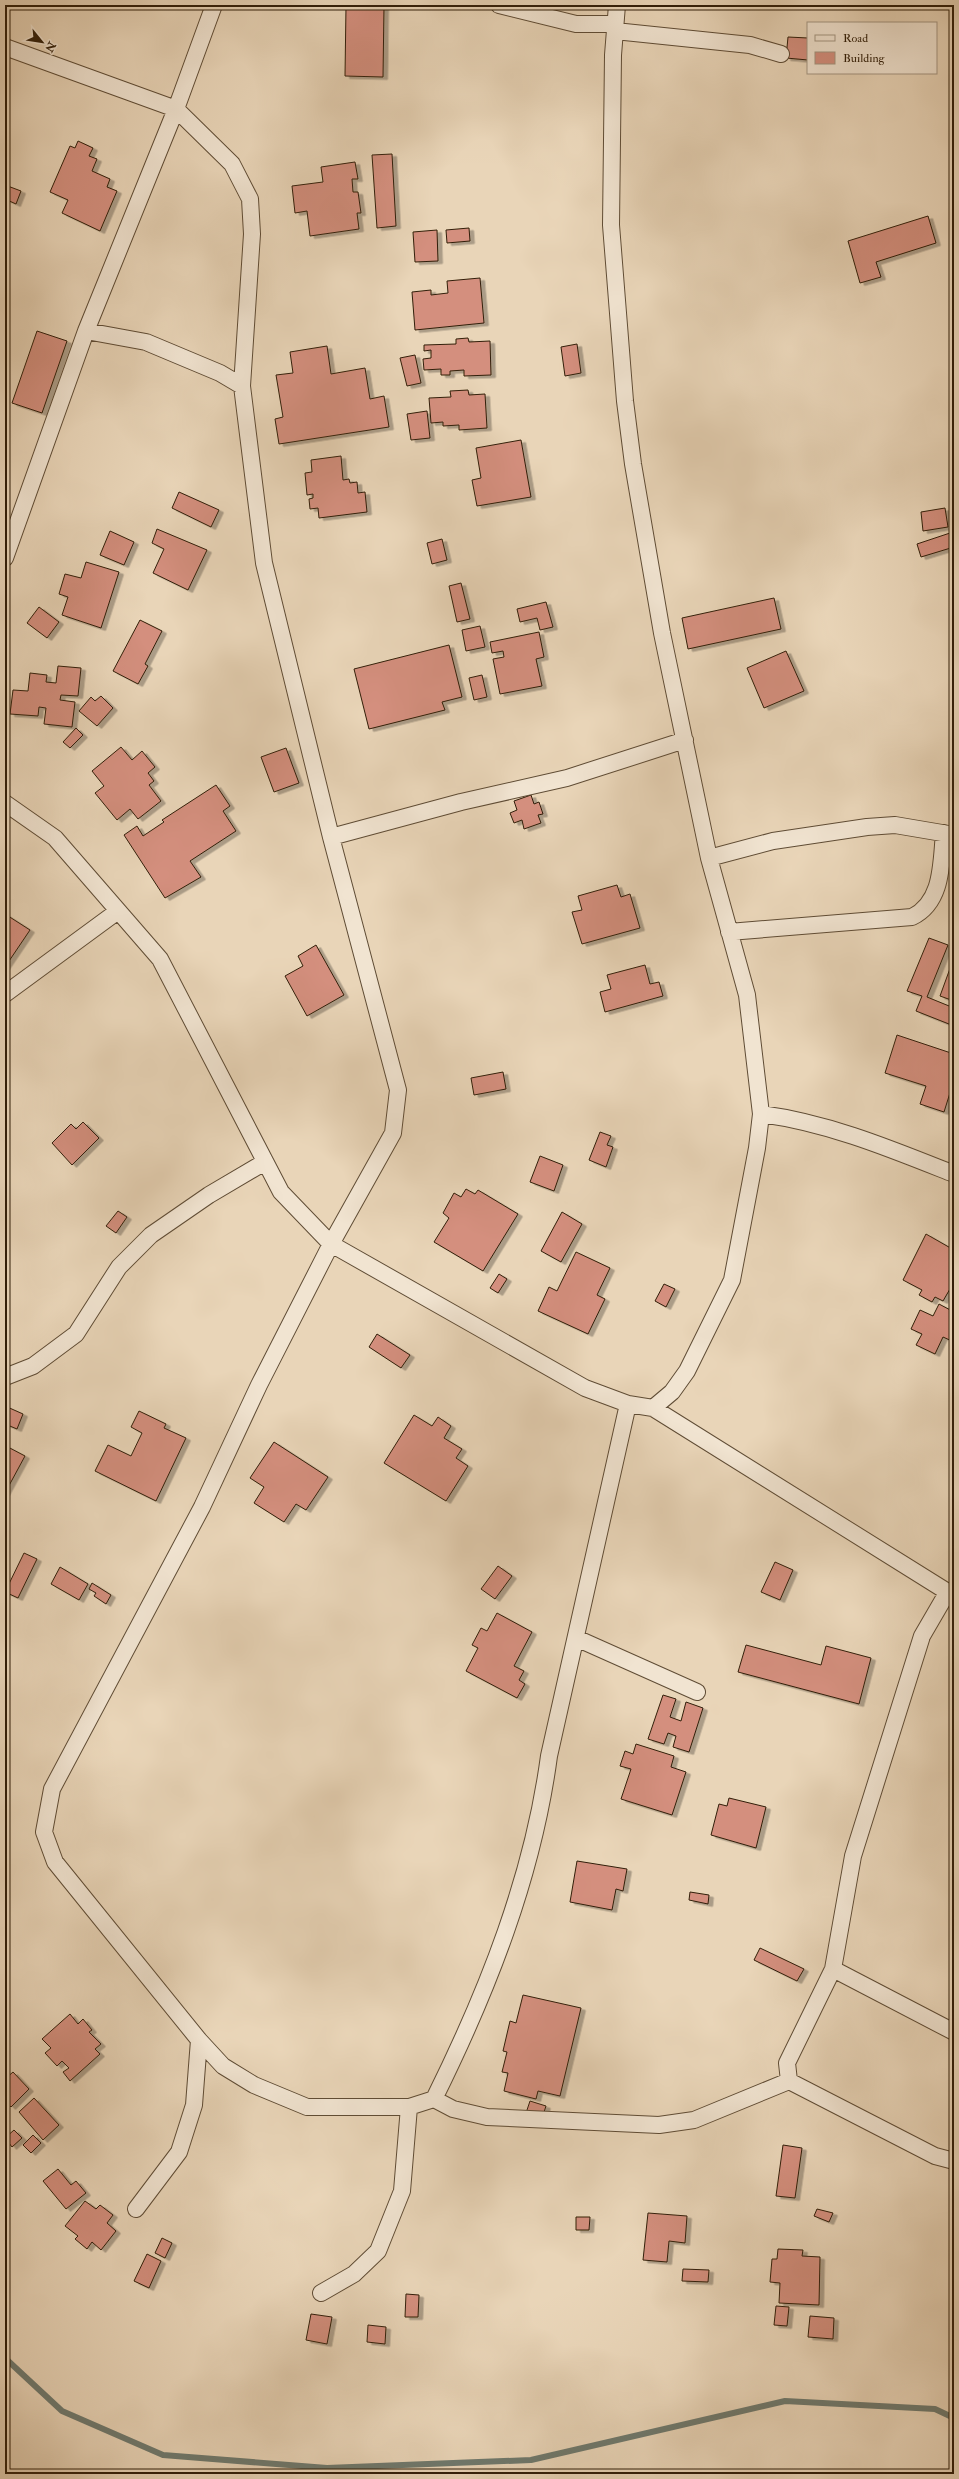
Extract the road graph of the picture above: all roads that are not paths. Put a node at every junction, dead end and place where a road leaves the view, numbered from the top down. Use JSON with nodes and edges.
{"nodes":[{"id":1,"x":214,"y":5,"type":"edge"},
{"id":2,"x":499,"y":5,"type":"edge"},
{"id":3,"x":616,"y":5,"type":"edge"},
{"id":4,"x":615,"y":28,"type":"junction"},
{"id":5,"x":5,"y":47,"type":"edge"},
{"id":6,"x":780,"y":54,"type":"dead end"},
{"id":7,"x":176,"y":109,"type":"junction"},
{"id":8,"x":86,"y":332,"type":"junction"},
{"id":9,"x":242,"y":386,"type":"junction"},
{"id":10,"x":5,"y":558,"type":"edge"},
{"id":11,"x":685,"y":740,"type":"junction"},
{"id":12,"x":5,"y":803,"type":"edge"},
{"id":13,"x":949,"y":834,"type":"edge"},
{"id":14,"x":331,"y":837,"type":"junction"},
{"id":15,"x":709,"y":858,"type":"junction"},
{"id":16,"x":118,"y":911,"type":"junction"},
{"id":17,"x":729,"y":932,"type":"junction"},
{"id":18,"x":5,"y":994,"type":"edge"},
{"id":19,"x":761,"y":1114,"type":"junction"},
{"id":20,"x":265,"y":1162,"type":"junction"},
{"id":21,"x":954,"y":1174,"type":"edge"},
{"id":22,"x":331,"y":1244,"type":"junction"},
{"id":23,"x":5,"y":1377,"type":"edge"},
{"id":24,"x":628,"y":1404,"type":"junction"},
{"id":25,"x":654,"y":1408,"type":"junction"},
{"id":26,"x":951,"y":1594,"type":"edge"},
{"id":27,"x":576,"y":1638,"type":"junction"},
{"id":28,"x":698,"y":1692,"type":"dead end"},
{"id":29,"x":833,"y":1969,"type":"junction"},
{"id":30,"x":954,"y":2032,"type":"edge"},
{"id":31,"x":199,"y":2040,"type":"junction"},
{"id":32,"x":789,"y":2081,"type":"junction"},
{"id":33,"x":434,"y":2099,"type":"junction"},
{"id":34,"x":409,"y":2108,"type":"junction"},
{"id":35,"x":954,"y":2161,"type":"edge"},
{"id":36,"x":136,"y":2209,"type":"dead end"},
{"id":37,"x":321,"y":2293,"type":"dead end"}],
"edges":[{"from":1,"to":7,"type":"street"},
{"from":2,"to":4,"type":"street"},
{"from":3,"to":4,"type":"street"},
{"from":4,"to":6,"type":"street"},
{"from":4,"to":11,"type":"street"},
{"from":5,"to":7,"type":"street"},
{"from":7,"to":8,"type":"street"},
{"from":7,"to":9,"type":"street"},
{"from":8,"to":9,"type":"street"},
{"from":8,"to":10,"type":"street"},
{"from":9,"to":14,"type":"street"},
{"from":11,"to":14,"type":"street"},
{"from":11,"to":15,"type":"street"},
{"from":12,"to":16,"type":"street"},
{"from":13,"to":15,"type":"street"},
{"from":13,"to":17,"type":"street"},
{"from":14,"to":22,"type":"street"},
{"from":15,"to":17,"type":"street"},
{"from":16,"to":18,"type":"street"},
{"from":16,"to":20,"type":"street"},
{"from":17,"to":19,"type":"street"},
{"from":19,"to":21,"type":"street"},
{"from":19,"to":25,"type":"street"},
{"from":20,"to":22,"type":"street"},
{"from":20,"to":23,"type":"street"},
{"from":22,"to":24,"type":"street"},
{"from":22,"to":31,"type":"street"},
{"from":24,"to":25,"type":"street"},
{"from":24,"to":27,"type":"street"},
{"from":25,"to":26,"type":"street"},
{"from":26,"to":29,"type":"street"},
{"from":27,"to":28,"type":"street"},
{"from":27,"to":33,"type":"street"},
{"from":29,"to":30,"type":"street"},
{"from":29,"to":32,"type":"street"},
{"from":31,"to":34,"type":"street"},
{"from":31,"to":36,"type":"street"},
{"from":32,"to":33,"type":"street"},
{"from":32,"to":35,"type":"street"},
{"from":33,"to":34,"type":"street"},
{"from":34,"to":37,"type":"street"}]}
